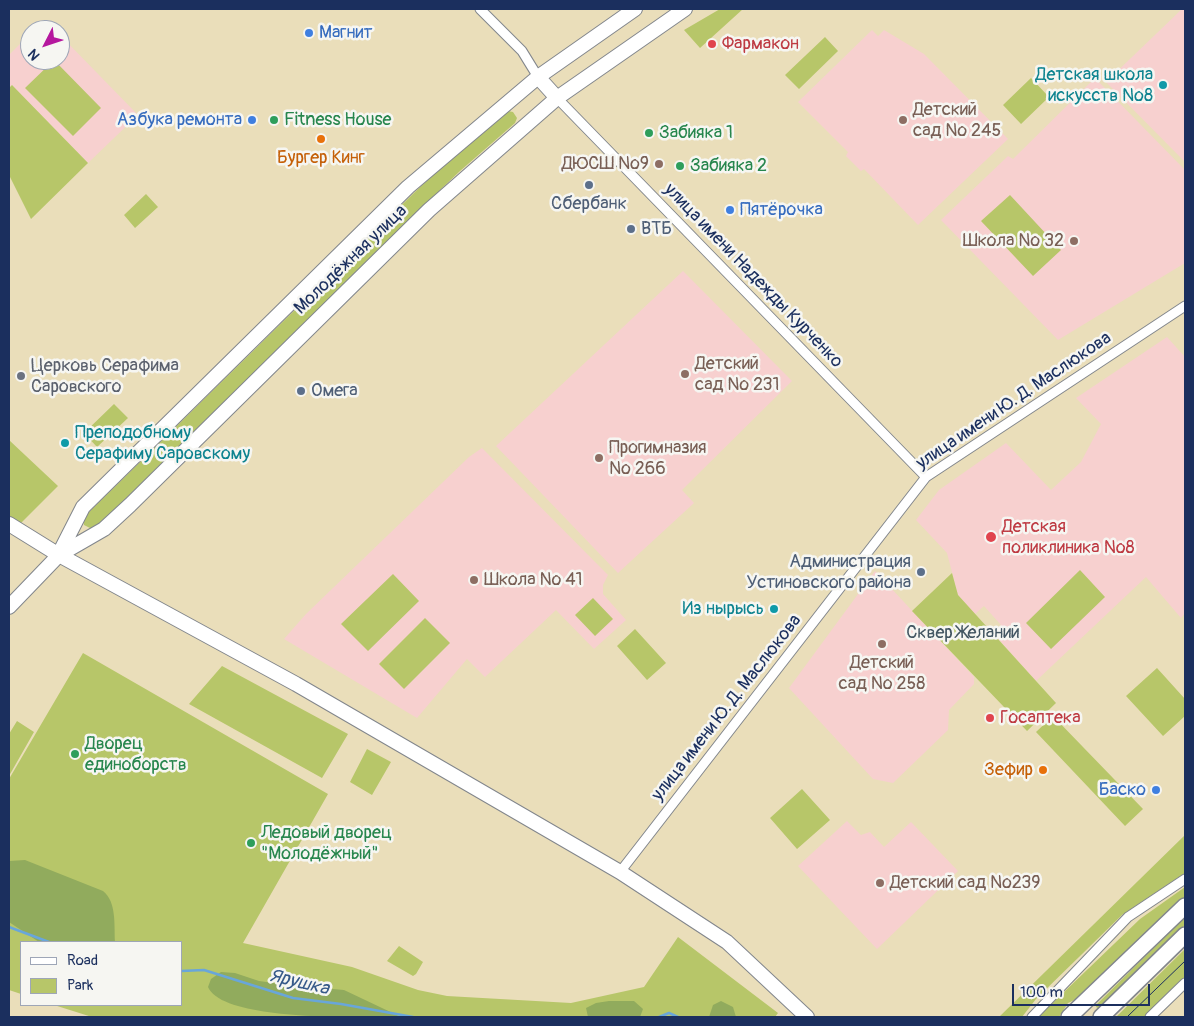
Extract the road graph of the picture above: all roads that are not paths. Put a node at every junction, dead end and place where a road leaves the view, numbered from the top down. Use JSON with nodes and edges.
{"nodes":[{"id":1,"x":480,"y":9,"type":"edge"},
{"id":2,"x":636,"y":9,"type":"edge"},
{"id":3,"x":685,"y":9,"type":"edge"},
{"id":4,"x":538,"y":77,"type":"junction"},
{"id":5,"x":557,"y":98,"type":"junction"},
{"id":6,"x":1185,"y":306,"type":"edge"},
{"id":7,"x":926,"y":477,"type":"junction"},
{"id":8,"x":9,"y":524,"type":"edge"},
{"id":9,"x":59,"y":555,"type":"junction"},
{"id":10,"x":9,"y":607,"type":"edge"},
{"id":11,"x":620,"y":872,"type":"junction"},
{"id":12,"x":1185,"y":879,"type":"edge"},
{"id":13,"x":1185,"y":906,"type":"edge"},
{"id":14,"x":1185,"y":935,"type":"edge"},
{"id":15,"x":1185,"y":983,"type":"edge"},
{"id":16,"x":1082,"y":1005,"type":"junction"},
{"id":17,"x":807,"y":1017,"type":"edge"},
{"id":18,"x":1032,"y":1017,"type":"edge"},
{"id":19,"x":1069,"y":1017,"type":"edge"},
{"id":20,"x":1094,"y":1017,"type":"edge"},
{"id":21,"x":1100,"y":1017,"type":"edge"},
{"id":22,"x":1150,"y":1017,"type":"edge"}],
"edges":[{"from":1,"to":4,"type":"street"},
{"from":2,"to":4,"type":"main road","name":"Молодёжная улица"},
{"from":3,"to":5,"type":"main road","name":"Молодёжная улица"},
{"from":4,"to":5,"type":"main road"},
{"from":4,"to":9,"type":"main road","name":"Молодёжная улица"},
{"from":5,"to":7,"type":"street","name":"улица имени Надежды Курченко"},
{"from":5,"to":9,"type":"main road","name":"Молодёжная улица"},
{"from":6,"to":7,"type":"street","name":"улица имени Ю. Д. Маслюкова"},
{"from":7,"to":11,"type":"street","name":"улица имени Ю. Д. Маслюкова"},
{"from":8,"to":9,"type":"main road"},
{"from":9,"to":10,"type":"main road","name":"Молодёжная улица"},
{"from":9,"to":11,"type":"main road"},
{"from":11,"to":17,"type":"main road"},
{"from":12,"to":18,"type":"street"},
{"from":13,"to":16,"type":"main road"},
{"from":14,"to":21,"type":"main road"},
{"from":15,"to":22,"type":"street"},
{"from":16,"to":19,"type":"main road"},
{"from":16,"to":20,"type":"main road"}]}
